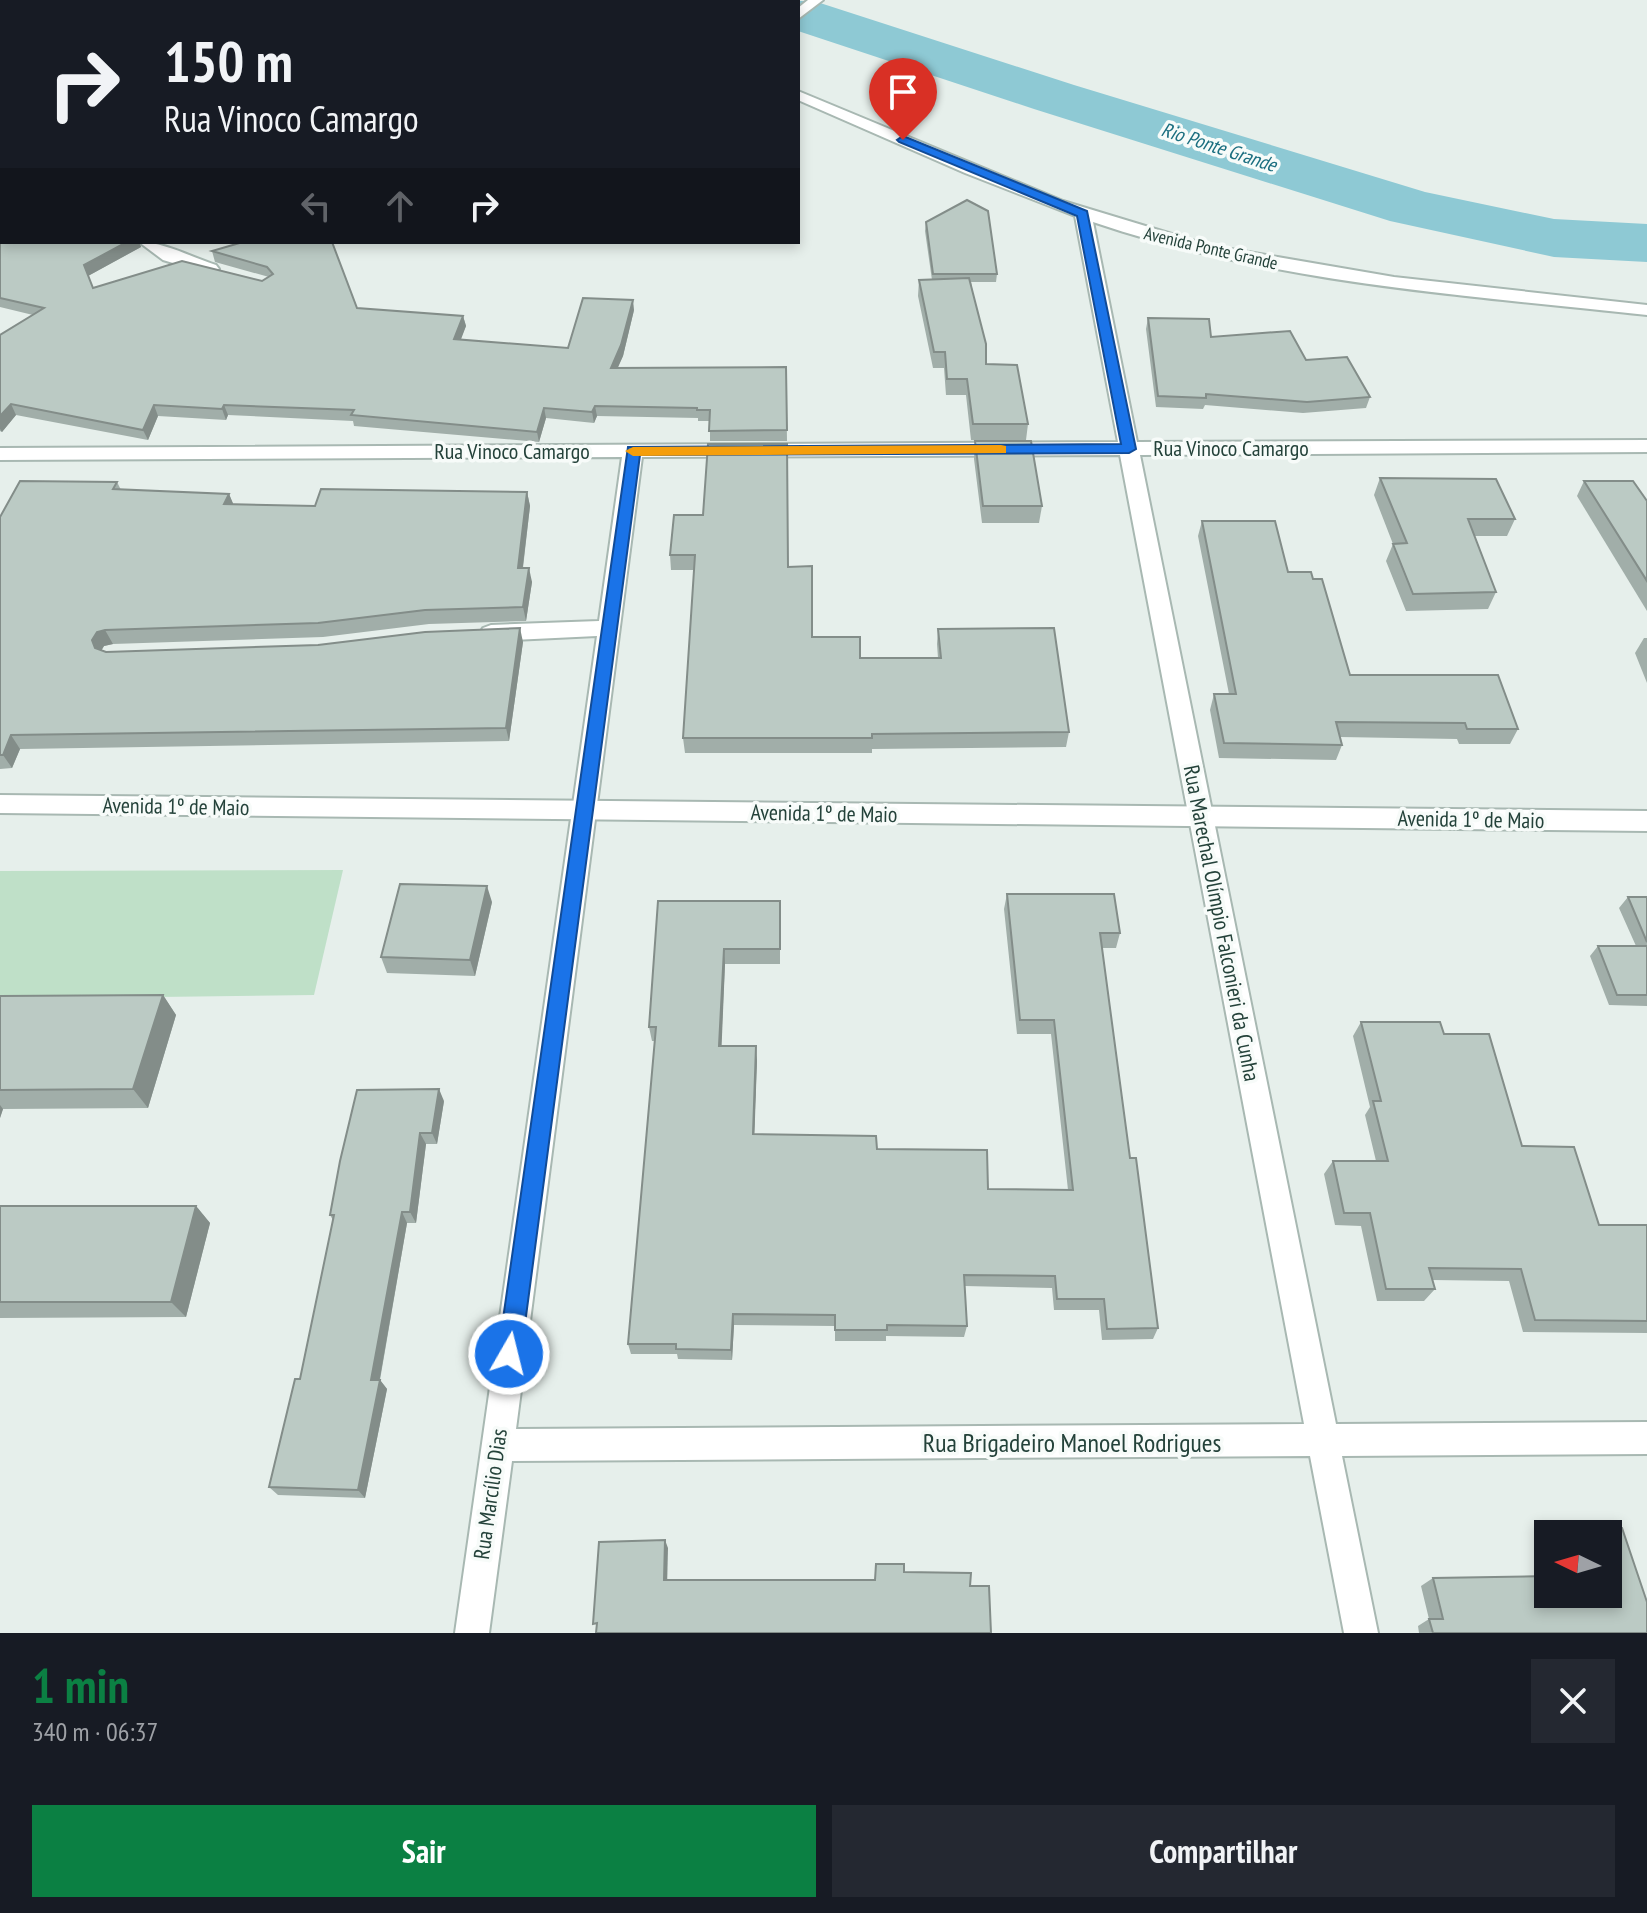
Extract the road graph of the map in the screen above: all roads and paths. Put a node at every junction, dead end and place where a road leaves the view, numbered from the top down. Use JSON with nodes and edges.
{"nodes":[{"id":1,"x":816,"y":0,"type":"edge"},
{"id":2,"x":800,"y":13,"type":"edge"},
{"id":3,"x":800,"y":96,"type":"edge"},
{"id":4,"x":1083,"y":214,"type":"junction"},
{"id":5,"x":151,"y":244,"type":"edge"},
{"id":6,"x":223,"y":272,"type":"edge"},
{"id":7,"x":1647,"y":310,"type":"edge"},
{"id":8,"x":1647,"y":446,"type":"edge"},
{"id":9,"x":1129,"y":449,"type":"junction"},
{"id":10,"x":633,"y":451,"type":"junction"},
{"id":11,"x":0,"y":454,"type":"edge"},
{"id":12,"x":608,"y":628,"type":"junction"},
{"id":13,"x":474,"y":633,"type":"edge"},
{"id":14,"x":0,"y":804,"type":"edge"},
{"id":15,"x":584,"y":810,"type":"junction"},
{"id":16,"x":1201,"y":816,"type":"junction"},
{"id":17,"x":1647,"y":821,"type":"edge"},
{"id":18,"x":1647,"y":1438,"type":"edge"},
{"id":19,"x":1323,"y":1440,"type":"junction"},
{"id":20,"x":497,"y":1445,"type":"junction"},
{"id":21,"x":472,"y":1633,"type":"edge"},
{"id":22,"x":1361,"y":1633,"type":"edge"}],
"edges":[{"from":1,"to":2,"type":"street"},
{"from":3,"to":4,"type":"street","name":"Avenida Ponte Grande"},
{"from":4,"to":7,"type":"street","name":"Avenida Ponte Grande"},
{"from":4,"to":9,"type":"street","name":"Rua Marechal Olímpio Falconieri da Cunha"},
{"from":5,"to":6,"type":"street"},
{"from":8,"to":9,"type":"street","name":"Rua Vinoco Camargo"},
{"from":9,"to":10,"type":"street","name":"Rua Vinoco Camargo"},
{"from":9,"to":16,"type":"street","name":"Rua Marechal Olímpio Falconieri da Cunha"},
{"from":10,"to":11,"type":"street","name":"Rua Vinoco Camargo"},
{"from":10,"to":12,"type":"street","name":"Rua Marcílio Dias"},
{"from":12,"to":13,"type":"street"},
{"from":12,"to":15,"type":"street","name":"Rua Marcílio Dias"},
{"from":14,"to":15,"type":"street","name":"Avenida 1º de Maio"},
{"from":15,"to":16,"type":"street","name":"Avenida 1º de Maio"},
{"from":15,"to":20,"type":"street","name":"Rua Marcílio Dias"},
{"from":16,"to":17,"type":"street","name":"Avenida 1º de Maio"},
{"from":16,"to":19,"type":"street","name":"Rua Marechal Olímpio Falconieri da Cunha"},
{"from":18,"to":19,"type":"street","name":"Rua Brigadeiro Manoel Rodrigues"},
{"from":19,"to":20,"type":"street","name":"Rua Brigadeiro Manoel Rodrigues"},
{"from":19,"to":22,"type":"street","name":"Rua Marechal Olímpio Falconieri da Cunha"},
{"from":20,"to":21,"type":"street","name":"Rua Marcílio Dias"}]}
